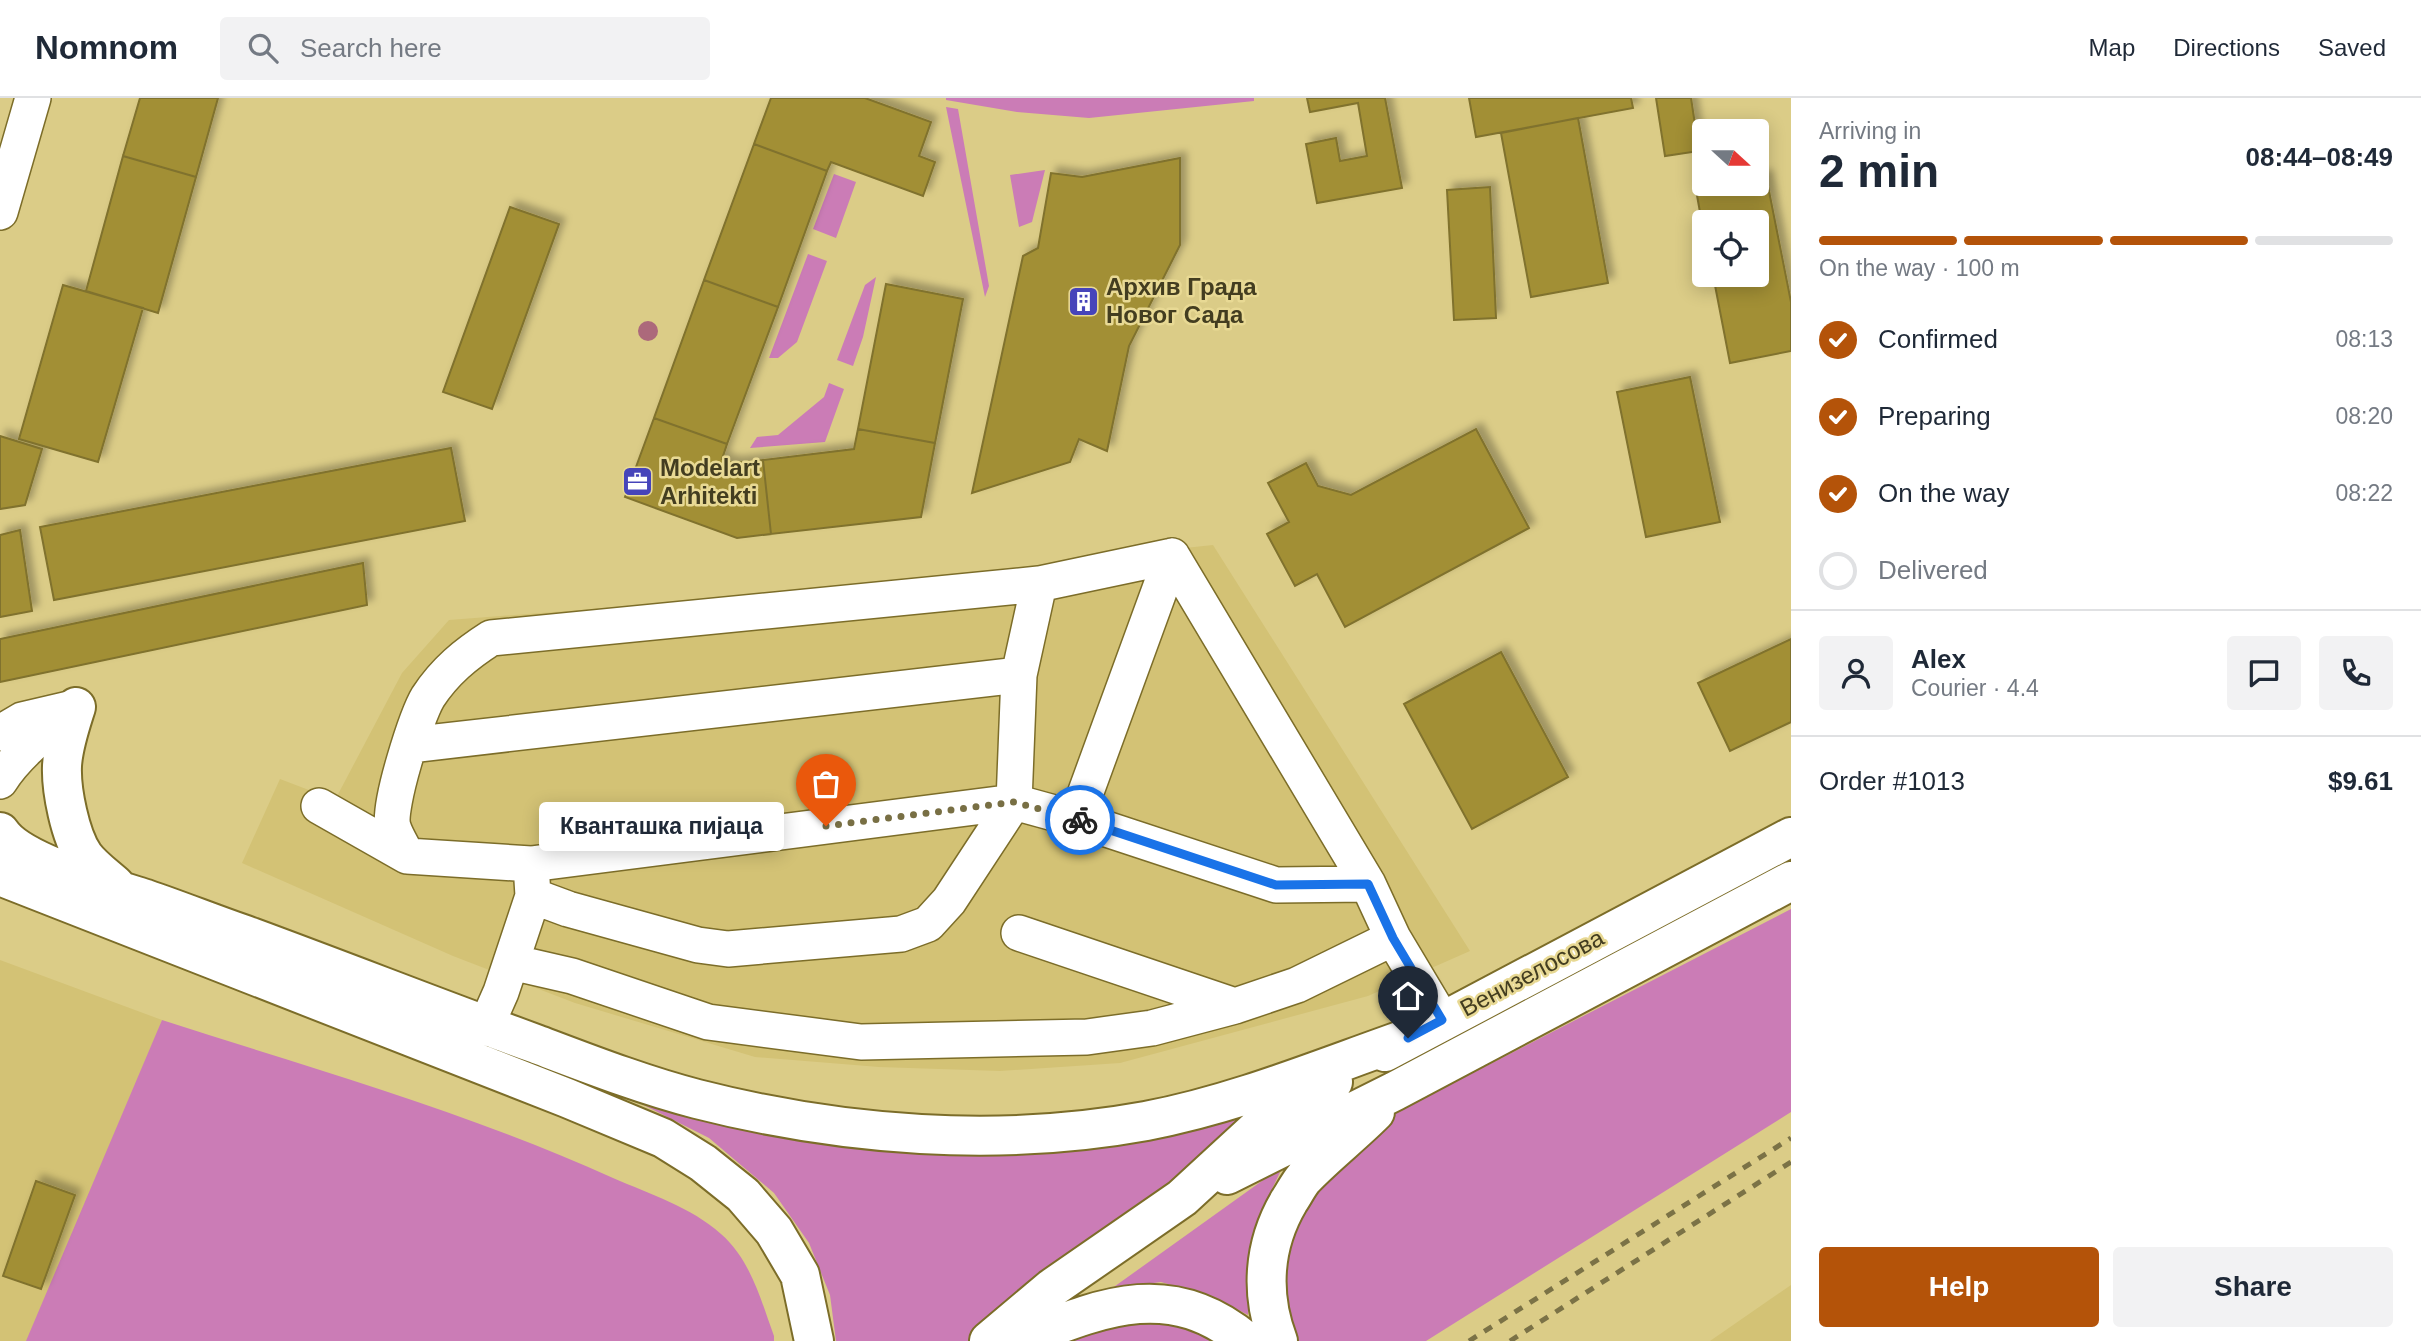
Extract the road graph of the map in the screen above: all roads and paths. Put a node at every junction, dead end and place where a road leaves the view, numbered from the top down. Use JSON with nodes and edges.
{"nodes":[{"id":1,"x":33,"y":98,"type":"edge"},
{"id":2,"x":0,"y":212,"type":"edge"},
{"id":3,"x":1172,"y":556,"type":"junction"},
{"id":4,"x":1039,"y":583,"type":"junction"},
{"id":5,"x":1019,"y":675,"type":"junction"},
{"id":6,"x":75,"y":707,"type":"junction"},
{"id":7,"x":0,"y":733,"type":"edge"},
{"id":8,"x":410,"y":745,"type":"junction"},
{"id":9,"x":0,"y":781,"type":"edge"},
{"id":10,"x":1014,"y":802,"type":"junction"},
{"id":11,"x":319,"y":806,"type":"dead end"},
{"id":12,"x":1076,"y":819,"type":"junction"},
{"id":13,"x":0,"y":832,"type":"edge"},
{"id":14,"x":1791,"y":837,"type":"edge"},
{"id":15,"x":407,"y":856,"type":"junction"},
{"id":16,"x":0,"y":876,"type":"edge"},
{"id":17,"x":532,"y":880,"type":"junction"},
{"id":18,"x":1791,"y":881,"type":"edge"},
{"id":19,"x":1368,"y":884,"type":"junction"},
{"id":20,"x":122,"y":892,"type":"junction"},
{"id":21,"x":0,"y":904,"type":"edge"},
{"id":22,"x":1019,"y":933,"type":"dead end"},
{"id":23,"x":1393,"y":938,"type":"junction"},
{"id":24,"x":171,"y":942,"type":"junction"},
{"id":25,"x":512,"y":962,"type":"junction"},
{"id":26,"x":1235,"y":1006,"type":"junction"},
{"id":27,"x":1442,"y":1020,"type":"junction"},
{"id":28,"x":486,"y":1026,"type":"junction"},
{"id":29,"x":1408,"y":1038,"type":"junction"},
{"id":30,"x":1395,"y":1091,"type":"junction"},
{"id":31,"x":1182,"y":1198,"type":"junction"},
{"id":32,"x":814,"y":1341,"type":"edge"},
{"id":33,"x":989,"y":1341,"type":"edge"},
{"id":34,"x":1016,"y":1341,"type":"edge"},
{"id":35,"x":1246,"y":1341,"type":"edge"},
{"id":36,"x":1278,"y":1341,"type":"edge"}],
"edges":[{"from":1,"to":2,"type":"street"},
{"from":3,"to":4,"type":"street"},
{"from":3,"to":12,"type":"street"},
{"from":3,"to":19,"type":"street"},
{"from":4,"to":5,"type":"street"},
{"from":4,"to":8,"type":"street"},
{"from":5,"to":8,"type":"street"},
{"from":5,"to":10,"type":"street"},
{"from":6,"to":7,"type":"street"},
{"from":6,"to":9,"type":"street"},
{"from":6,"to":20,"type":"main road"},
{"from":8,"to":15,"type":"street"},
{"from":10,"to":12,"type":"street"},
{"from":10,"to":17,"type":"street"},
{"from":10,"to":17,"type":"street"},
{"from":11,"to":15,"type":"street"},
{"from":12,"to":19,"type":"street"},
{"from":13,"to":20,"type":"main road"},
{"from":14,"to":27,"type":"main road","name":"Венизелосова"},
{"from":15,"to":17,"type":"street"},
{"from":16,"to":24,"type":"main road"},
{"from":17,"to":25,"type":"street"},
{"from":18,"to":30,"type":"main road","name":"Венизелосова"},
{"from":19,"to":23,"type":"street"},
{"from":20,"to":28,"type":"main road"},
{"from":21,"to":24,"type":"main road"},
{"from":22,"to":26,"type":"street"},
{"from":23,"to":26,"type":"street"},
{"from":23,"to":27,"type":"street"},
{"from":24,"to":32,"type":"main road"},
{"from":25,"to":26,"type":"street"},
{"from":25,"to":28,"type":"street"},
{"from":27,"to":29,"type":"main road","name":"Венизелосова"},
{"from":28,"to":29,"type":"main road"},
{"from":29,"to":31,"type":"main road","name":"Венизелосова"},
{"from":30,"to":31,"type":"main road","name":"Венизелосова"},
{"from":30,"to":36,"type":"main road"},
{"from":31,"to":33,"type":"main road","name":"Венизелосова"},
{"from":34,"to":35,"type":"main road"}]}
